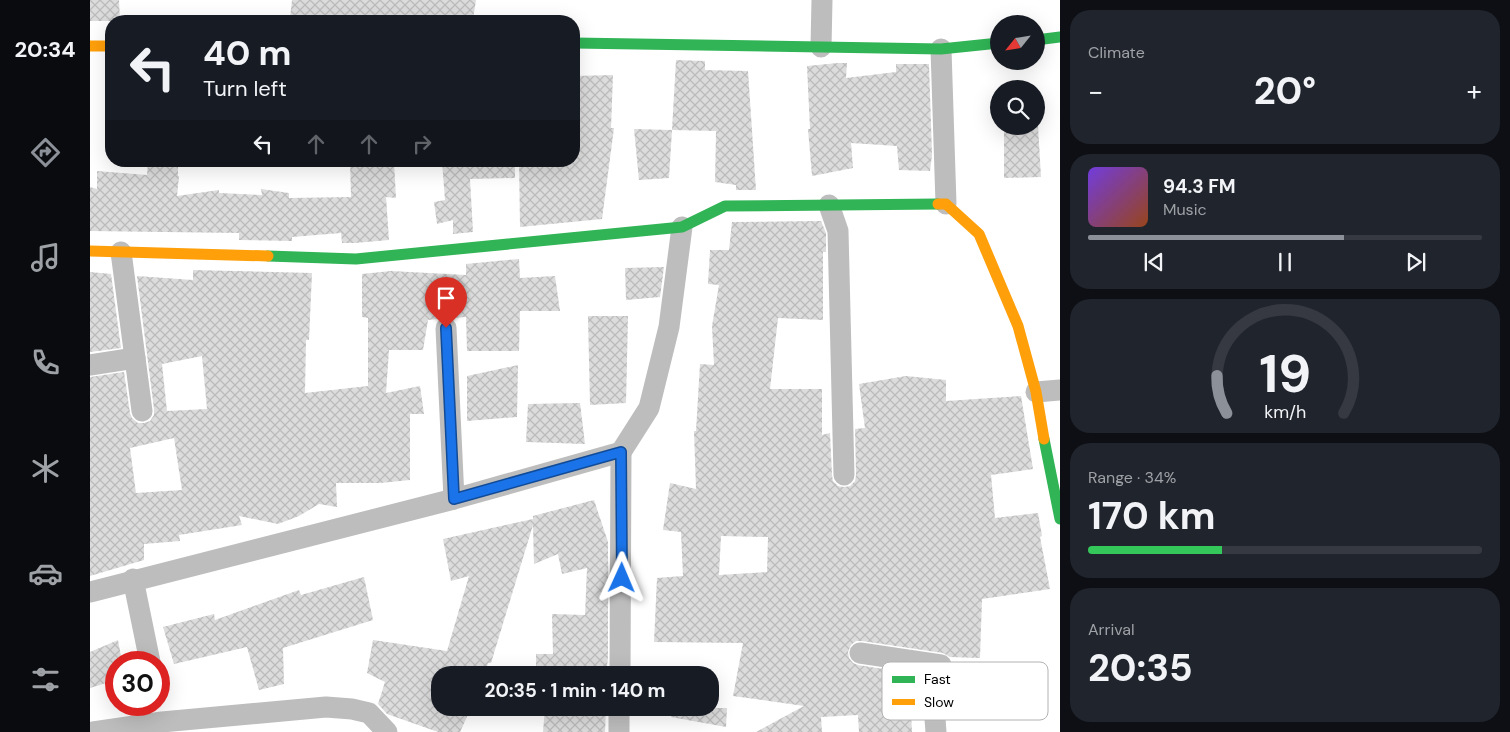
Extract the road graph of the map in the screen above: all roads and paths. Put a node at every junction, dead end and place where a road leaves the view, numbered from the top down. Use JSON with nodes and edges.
{"nodes":[{"id":1,"x":822,"y":0,"type":"edge"},
{"id":2,"x":1060,"y":38,"type":"edge"},
{"id":3,"x":1045,"y":39,"type":"edge"},
{"id":4,"x":580,"y":43,"type":"edge"},
{"id":5,"x":990,"y":44,"type":"edge"},
{"id":6,"x":90,"y":46,"type":"edge"},
{"id":7,"x":105,"y":46,"type":"edge"},
{"id":8,"x":821,"y":47,"type":"junction"},
{"id":9,"x":941,"y":49,"type":"junction"},
{"id":10,"x":946,"y":204,"type":"junction"},
{"id":11,"x":829,"y":205,"type":"junction"},
{"id":12,"x":682,"y":227,"type":"junction"},
{"id":13,"x":90,"y":251,"type":"edge"},
{"id":14,"x":121,"y":252,"type":"junction"},
{"id":15,"x":446,"y":328,"type":"dead end"},
{"id":16,"x":135,"y":358,"type":"junction"},
{"id":17,"x":90,"y":365,"type":"edge"},
{"id":18,"x":1060,"y":390,"type":"edge"},
{"id":19,"x":1036,"y":392,"type":"junction"},
{"id":20,"x":142,"y":411,"type":"dead end"},
{"id":21,"x":621,"y":452,"type":"junction"},
{"id":22,"x":844,"y":475,"type":"dead end"},
{"id":23,"x":454,"y":499,"type":"junction"},
{"id":24,"x":1060,"y":519,"type":"edge"},
{"id":25,"x":133,"y":579,"type":"junction"},
{"id":26,"x":90,"y":592,"type":"edge"},
{"id":27,"x":148,"y":651,"type":"edge"},
{"id":28,"x":860,"y":653,"type":"dead end"},
{"id":29,"x":921,"y":662,"type":"edge"},
{"id":30,"x":620,"y":666,"type":"edge"},
{"id":31,"x":170,"y":714,"type":"edge"},
{"id":32,"x":153,"y":716,"type":"edge"},
{"id":33,"x":619,"y":716,"type":"edge"},
{"id":34,"x":93,"y":732,"type":"edge"},
{"id":35,"x":387,"y":732,"type":"edge"},
{"id":36,"x":619,"y":732,"type":"edge"}],
"edges":[{"from":1,"to":8,"type":"street"},
{"from":2,"to":3,"type":"main road"},
{"from":4,"to":8,"type":"main road"},
{"from":5,"to":9,"type":"main road"},
{"from":6,"to":7,"type":"main road"},
{"from":8,"to":9,"type":"main road"},
{"from":9,"to":10,"type":"street"},
{"from":10,"to":11,"type":"main road"},
{"from":10,"to":19,"type":"main road"},
{"from":11,"to":12,"type":"main road"},
{"from":11,"to":22,"type":"street"},
{"from":12,"to":14,"type":"main road"},
{"from":12,"to":21,"type":"street"},
{"from":13,"to":14,"type":"main road"},
{"from":14,"to":16,"type":"street"},
{"from":15,"to":23,"type":"street"},
{"from":16,"to":17,"type":"street"},
{"from":16,"to":20,"type":"street"},
{"from":18,"to":19,"type":"street"},
{"from":19,"to":24,"type":"main road"},
{"from":21,"to":23,"type":"street"},
{"from":21,"to":30,"type":"street"},
{"from":23,"to":25,"type":"street"},
{"from":25,"to":26,"type":"street"},
{"from":25,"to":27,"type":"street"},
{"from":28,"to":29,"type":"street"},
{"from":31,"to":35,"type":"street"},
{"from":32,"to":34,"type":"street"},
{"from":33,"to":36,"type":"street"}]}
